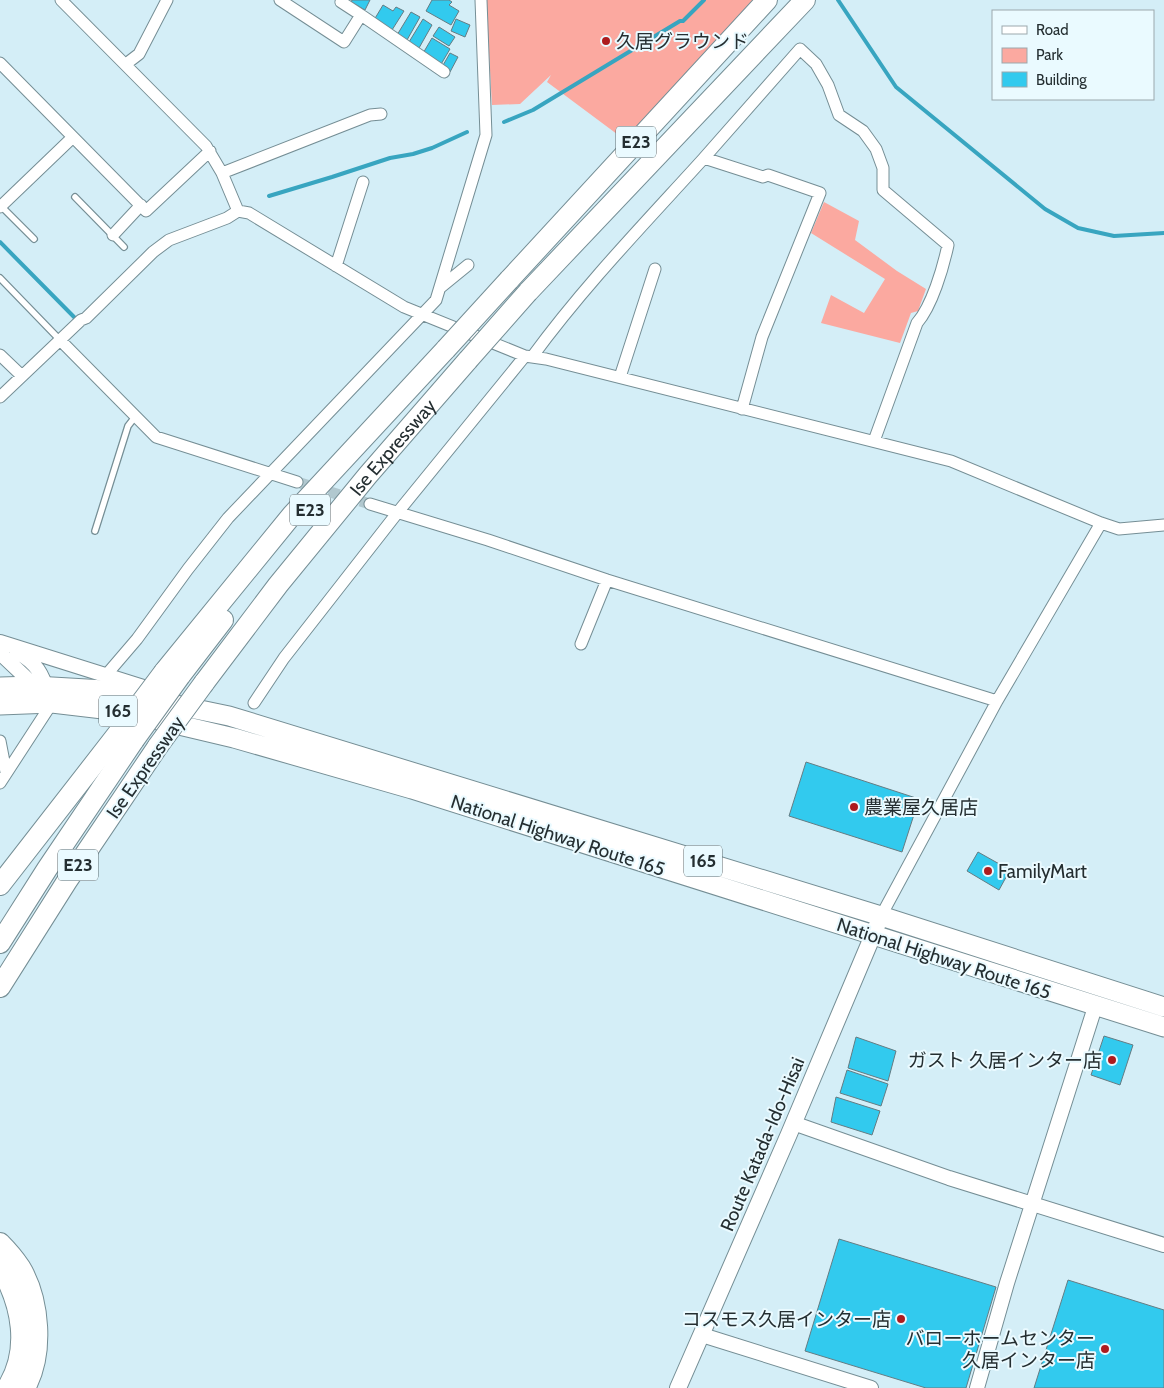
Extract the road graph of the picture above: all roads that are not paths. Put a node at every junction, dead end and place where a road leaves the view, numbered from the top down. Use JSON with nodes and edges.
{"nodes":[{"id":1,"x":60,"y":0,"type":"edge"},
{"id":2,"x":167,"y":0,"type":"edge"},
{"id":3,"x":280,"y":0,"type":"edge"},
{"id":4,"x":481,"y":0,"type":"edge"},
{"id":5,"x":805,"y":0,"type":"edge"},
{"id":6,"x":339,"y":1,"type":"edge"},
{"id":7,"x":765,"y":2,"type":"edge"},
{"id":8,"x":361,"y":15,"type":"junction"},
{"id":9,"x":0,"y":63,"type":"edge"},
{"id":10,"x":126,"y":64,"type":"junction"},
{"id":11,"x":444,"y":72,"type":"dead end"},
{"id":12,"x":381,"y":114,"type":"dead end"},
{"id":13,"x":73,"y":137,"type":"junction"},
{"id":14,"x":210,"y":151,"type":"junction"},
{"id":15,"x":704,"y":158,"type":"junction"},
{"id":16,"x":222,"y":173,"type":"junction"},
{"id":17,"x":363,"y":182,"type":"dead end"},
{"id":18,"x":75,"y":197,"type":"dead end"},
{"id":19,"x":141,"y":205,"type":"junction"},
{"id":20,"x":0,"y":206,"type":"edge"},
{"id":21,"x":238,"y":212,"type":"junction"},
{"id":22,"x":113,"y":235,"type":"junction"},
{"id":23,"x":34,"y":239,"type":"dead end"},
{"id":24,"x":124,"y":247,"type":"dead end"},
{"id":25,"x":468,"y":265,"type":"dead end"},
{"id":26,"x":336,"y":266,"type":"junction"},
{"id":27,"x":655,"y":268,"type":"dead end"},
{"id":28,"x":0,"y":278,"type":"edge"},
{"id":29,"x":441,"y":287,"type":"junction"},
{"id":30,"x":422,"y":315,"type":"junction"},
{"id":31,"x":60,"y":340,"type":"junction"},
{"id":32,"x":0,"y":355,"type":"edge"},
{"id":33,"x":529,"y":357,"type":"junction"},
{"id":34,"x":22,"y":376,"type":"junction"},
{"id":35,"x":620,"y":377,"type":"junction"},
{"id":36,"x":0,"y":397,"type":"edge"},
{"id":37,"x":742,"y":408,"type":"junction"},
{"id":38,"x":135,"y":417,"type":"junction"},
{"id":39,"x":874,"y":441,"type":"junction"},
{"id":40,"x":270,"y":473,"type":"junction"},
{"id":41,"x":296,"y":482,"type":"tunnel mouth"},
{"id":42,"x":370,"y":504,"type":"tunnel mouth"},
{"id":43,"x":398,"y":512,"type":"junction"},
{"id":44,"x":1101,"y":523,"type":"junction"},
{"id":45,"x":1164,"y":525,"type":"edge"},
{"id":46,"x":95,"y":531,"type":"dead end"},
{"id":47,"x":607,"y":580,"type":"junction"},
{"id":48,"x":0,"y":642,"type":"edge"},
{"id":49,"x":581,"y":644,"type":"dead end"},
{"id":50,"x":0,"y":653,"type":"edge"},
{"id":51,"x":107,"y":674,"type":"junction"},
{"id":52,"x":0,"y":687,"type":"edge"},
{"id":53,"x":44,"y":692,"type":"junction"},
{"id":54,"x":997,"y":701,"type":"junction"},
{"id":55,"x":254,"y":703,"type":"dead end"},
{"id":56,"x":0,"y":705,"type":"edge"},
{"id":57,"x":229,"y":716,"type":"junction"},
{"id":58,"x":127,"y":736,"type":"junction"},
{"id":59,"x":0,"y":740,"type":"edge"},
{"id":60,"x":6,"y":772,"type":"junction"},
{"id":61,"x":0,"y":783,"type":"edge"},
{"id":62,"x":0,"y":885,"type":"edge"},
{"id":63,"x":882,"y":916,"type":"junction"},
{"id":64,"x":37,"y":927,"type":"junction"},
{"id":65,"x":873,"y":935,"type":"junction"},
{"id":66,"x":0,"y":943,"type":"edge"},
{"id":67,"x":0,"y":987,"type":"edge"},
{"id":68,"x":0,"y":1002,"type":"edge"},
{"id":69,"x":1096,"y":1006,"type":"junction"},
{"id":70,"x":1164,"y":1007,"type":"edge"},
{"id":71,"x":1164,"y":1027,"type":"edge"},
{"id":72,"x":794,"y":1123,"type":"junction"},
{"id":73,"x":1032,"y":1203,"type":"junction"},
{"id":74,"x":0,"y":1243,"type":"edge"},
{"id":75,"x":1164,"y":1245,"type":"edge"},
{"id":76,"x":0,"y":1268,"type":"edge"},
{"id":77,"x":702,"y":1335,"type":"junction"},
{"id":78,"x":7,"y":1388,"type":"edge"},
{"id":79,"x":25,"y":1388,"type":"edge"},
{"id":80,"x":678,"y":1388,"type":"edge"},
{"id":81,"x":871,"y":1388,"type":"edge"},
{"id":82,"x":977,"y":1388,"type":"edge"}],
"edges":[{"from":1,"to":10,"type":"street"},
{"from":2,"to":10,"type":"street"},
{"from":3,"to":8,"type":"street"},
{"from":4,"to":29,"type":"street"},
{"from":5,"to":64,"type":"highway","name":"Ise Expressway","number":"E23","bridge":true},
{"from":6,"to":8,"type":"street"},
{"from":7,"to":58,"type":"highway","name":"Ise Expressway","number":"E23","bridge":true},
{"from":8,"to":11,"type":"street"},
{"from":9,"to":13,"type":"street"},
{"from":10,"to":14,"type":"street"},
{"from":12,"to":16,"type":"street"},
{"from":13,"to":19,"type":"street"},
{"from":13,"to":20,"type":"street"},
{"from":14,"to":16,"type":"street"},
{"from":14,"to":19,"type":"street"},
{"from":15,"to":33,"type":"street"},
{"from":15,"to":37,"type":"street"},
{"from":15,"to":39,"type":"street"},
{"from":16,"to":21,"type":"street"},
{"from":17,"to":26,"type":"street"},
{"from":18,"to":22,"type":"lane"},
{"from":19,"to":22,"type":"street"},
{"from":20,"to":23,"type":"lane"},
{"from":21,"to":26,"type":"street"},
{"from":21,"to":31,"type":"street"},
{"from":22,"to":24,"type":"lane"},
{"from":25,"to":29,"type":"street"},
{"from":26,"to":30,"type":"street"},
{"from":27,"to":35,"type":"street"},
{"from":28,"to":31,"type":"lane"},
{"from":29,"to":30,"type":"street"},
{"from":30,"to":33,"type":"street"},
{"from":30,"to":40,"type":"street"},
{"from":31,"to":34,"type":"street"},
{"from":31,"to":38,"type":"street"},
{"from":32,"to":34,"type":"street"},
{"from":33,"to":35,"type":"street"},
{"from":33,"to":43,"type":"street"},
{"from":34,"to":36,"type":"street"},
{"from":35,"to":37,"type":"street"},
{"from":37,"to":39,"type":"street"},
{"from":38,"to":40,"type":"street"},
{"from":38,"to":46,"type":"lane"},
{"from":39,"to":44,"type":"street"},
{"from":40,"to":41,"type":"street"},
{"from":40,"to":51,"type":"street"},
{"from":42,"to":43,"type":"street"},
{"from":43,"to":47,"type":"street"},
{"from":43,"to":55,"type":"street"},
{"from":44,"to":45,"type":"street"},
{"from":44,"to":54,"type":"street"},
{"from":47,"to":49,"type":"street"},
{"from":47,"to":54,"type":"street"},
{"from":48,"to":51,"type":"street"},
{"from":48,"to":53,"type":"street"},
{"from":50,"to":53,"type":"street"},
{"from":51,"to":57,"type":"street"},
{"from":52,"to":53,"type":"highway","name":"National Highway Route 165","number":"165"},
{"from":53,"to":56,"type":"highway","name":"National Highway Route 165","number":"165"},
{"from":53,"to":57,"type":"highway","name":"National Highway Route 165","number":"165"},
{"from":53,"to":60,"type":"street"},
{"from":53,"to":65,"type":"highway","name":"National Highway Route 165","number":"165"},
{"from":54,"to":63,"type":"street"},
{"from":57,"to":63,"type":"highway","name":"National Highway Route 165","number":"165"},
{"from":58,"to":62,"type":"highway"},
{"from":58,"to":66,"type":"highway","name":"Ise Expressway","number":"E23"},
{"from":59,"to":60,"type":"street"},
{"from":60,"to":61,"type":"street"},
{"from":63,"to":65,"type":"main road","name":"Route Katada-Ido-Hisai"},
{"from":63,"to":70,"type":"highway","name":"National Highway Route 165","number":"165"},
{"from":64,"to":67,"type":"highway","name":"Ise Expressway","number":"E23"},
{"from":64,"to":68,"type":"highway"},
{"from":65,"to":69,"type":"highway","name":"National Highway Route 165","number":"165"},
{"from":65,"to":72,"type":"main road","name":"Route Katada-Ido-Hisai"},
{"from":69,"to":71,"type":"highway","name":"National Highway Route 165","number":"165"},
{"from":69,"to":73,"type":"street"},
{"from":72,"to":73,"type":"street"},
{"from":72,"to":77,"type":"main road","name":"Route Katada-Ido-Hisai"},
{"from":73,"to":75,"type":"street"},
{"from":73,"to":82,"type":"street"},
{"from":74,"to":79,"type":"highway"},
{"from":76,"to":78,"type":"highway"},
{"from":77,"to":80,"type":"main road","name":"Route Katada-Ido-Hisai"},
{"from":77,"to":81,"type":"street"}]}
